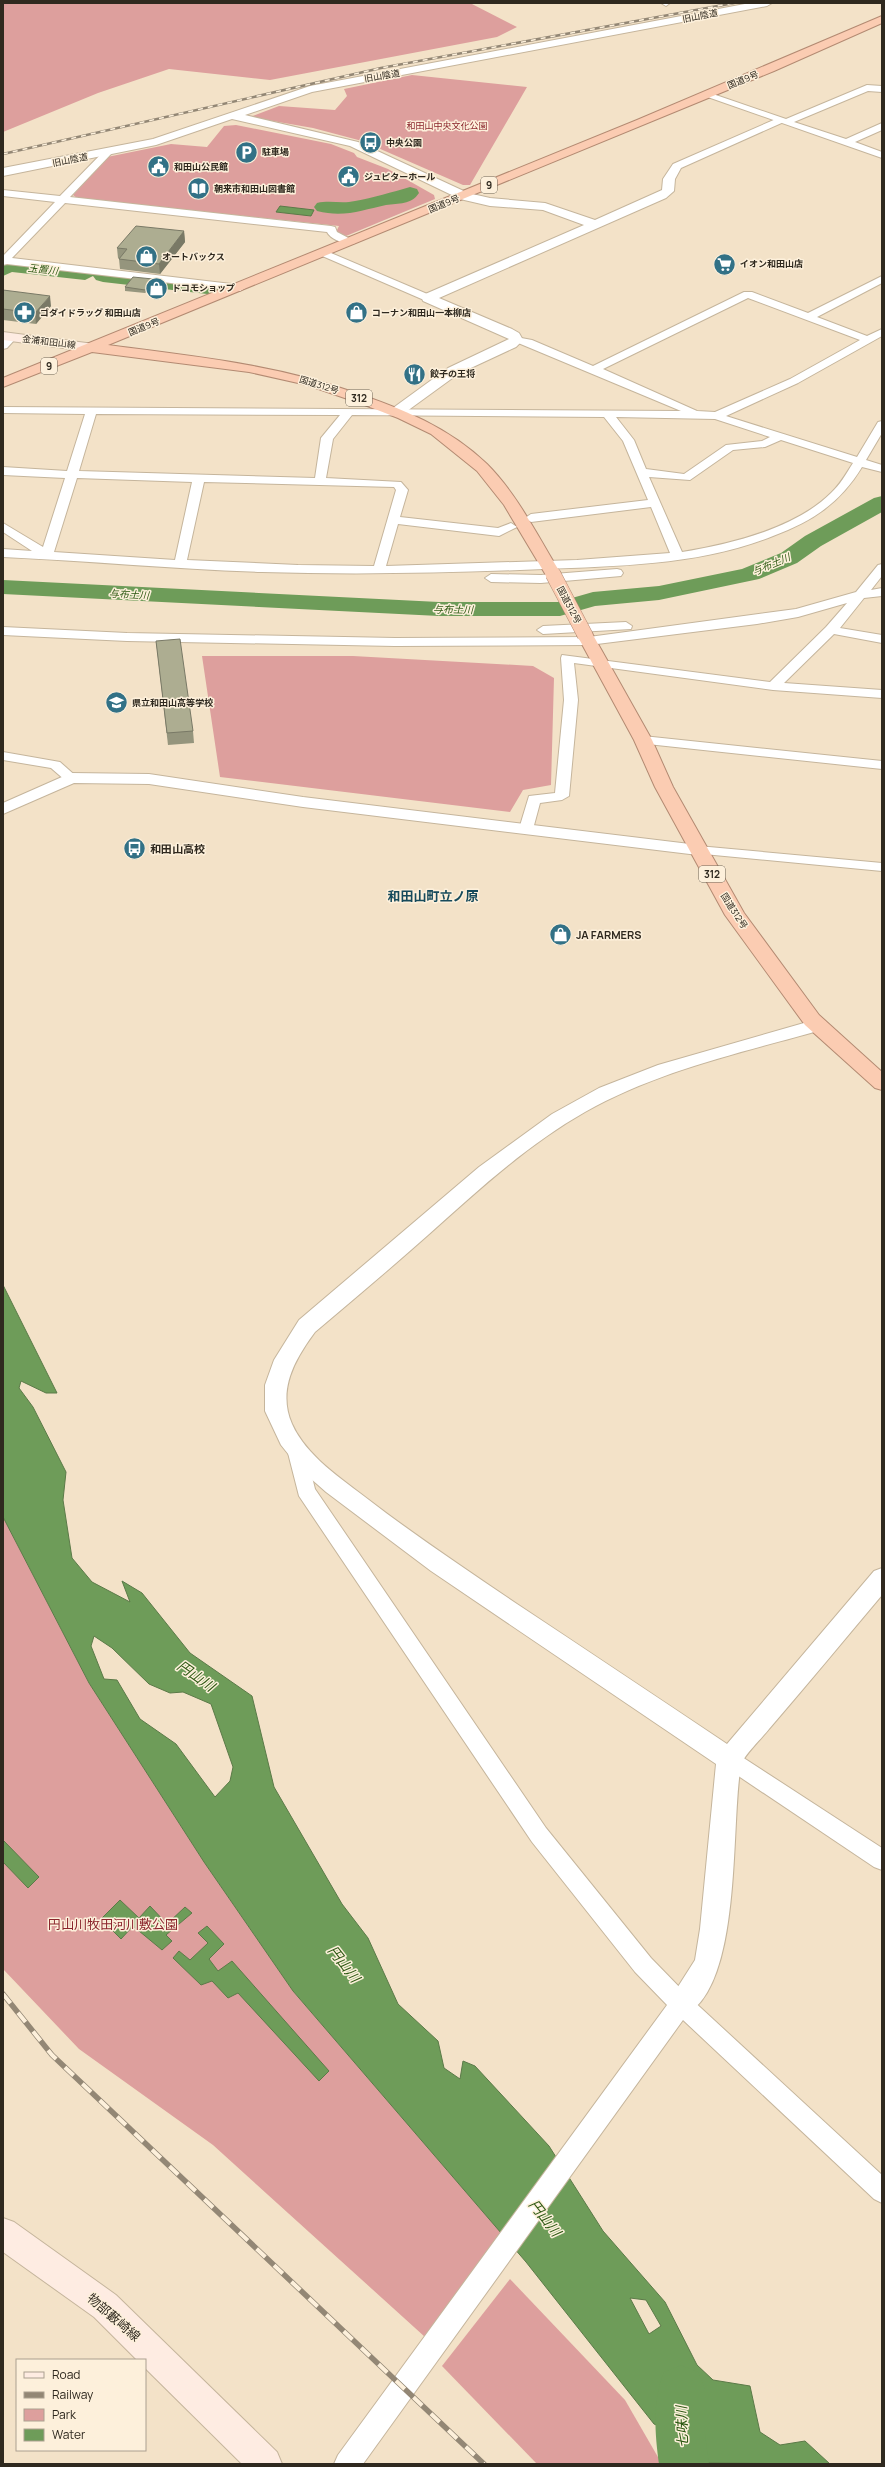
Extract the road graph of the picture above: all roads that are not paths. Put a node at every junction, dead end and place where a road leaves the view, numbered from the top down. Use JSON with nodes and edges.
{"nodes":[{"id":1,"x":767,"y":3,"type":"edge"},
{"id":2,"x":882,"y":19,"type":"edge"},
{"id":3,"x":882,"y":89,"type":"edge"},
{"id":4,"x":707,"y":95,"type":"junction"},
{"id":5,"x":232,"y":116,"type":"junction"},
{"id":6,"x":783,"y":121,"type":"junction"},
{"id":7,"x":882,"y":126,"type":"edge"},
{"id":8,"x":846,"y":143,"type":"junction"},
{"id":9,"x":108,"y":152,"type":"junction"},
{"id":10,"x":882,"y":155,"type":"edge"},
{"id":11,"x":3,"y":172,"type":"edge"},
{"id":12,"x":3,"y":193,"type":"edge"},
{"id":13,"x":464,"y":196,"type":"junction"},
{"id":14,"x":62,"y":199,"type":"junction"},
{"id":15,"x":594,"y":224,"type":"junction"},
{"id":16,"x":351,"y":242,"type":"junction"},
{"id":17,"x":324,"y":253,"type":"junction"},
{"id":18,"x":4,"y":261,"type":"edge"},
{"id":19,"x":882,"y":279,"type":"edge"},
{"id":20,"x":240,"y":288,"type":"junction"},
{"id":21,"x":428,"y":298,"type":"junction"},
{"id":22,"x":810,"y":316,"type":"junction"},
{"id":23,"x":882,"y":332,"type":"edge"},
{"id":24,"x":6,"y":340,"type":"edge"},
{"id":25,"x":516,"y":340,"type":"junction"},
{"id":26,"x":868,"y":340,"type":"junction"},
{"id":27,"x":94,"y":348,"type":"junction"},
{"id":28,"x":595,"y":369,"type":"junction"},
{"id":29,"x":3,"y":384,"type":"edge"},
{"id":30,"x":3,"y":410,"type":"edge"},
{"id":31,"x":92,"y":410,"type":"junction"},
{"id":32,"x":350,"y":411,"type":"junction"},
{"id":33,"x":398,"y":411,"type":"junction"},
{"id":34,"x":607,"y":412,"type":"junction"},
{"id":35,"x":699,"y":414,"type":"junction"},
{"id":36,"x":716,"y":416,"type":"junction"},
{"id":37,"x":882,"y":424,"type":"edge"},
{"id":38,"x":780,"y":436,"type":"junction"},
{"id":39,"x":861,"y":462,"type":"junction"},
{"id":40,"x":882,"y":469,"type":"edge"},
{"id":41,"x":3,"y":471,"type":"edge"},
{"id":42,"x":642,"y":472,"type":"junction"},
{"id":43,"x":71,"y":475,"type":"junction"},
{"id":44,"x":199,"y":478,"type":"junction"},
{"id":45,"x":320,"y":481,"type":"junction"},
{"id":46,"x":655,"y":503,"type":"junction"},
{"id":47,"x":531,"y":518,"type":"dead end"},
{"id":48,"x":394,"y":520,"type":"junction"},
{"id":49,"x":3,"y":526,"type":"edge"},
{"id":50,"x":511,"y":526,"type":"dead end"},
{"id":51,"x":3,"y":553,"type":"edge"},
{"id":52,"x":47,"y":555,"type":"junction"},
{"id":53,"x":677,"y":555,"type":"junction"},
{"id":54,"x":181,"y":562,"type":"junction"},
{"id":55,"x":414,"y":568,"type":"junction"},
{"id":56,"x":882,"y":568,"type":"edge"},
{"id":57,"x":379,"y":569,"type":"junction"},
{"id":58,"x":550,"y":570,"type":"junction"},
{"id":59,"x":882,"y":592,"type":"edge"},
{"id":60,"x":859,"y":595,"type":"junction"},
{"id":61,"x":703,"y":626,"type":"junction"},
{"id":62,"x":832,"y":630,"type":"junction"},
{"id":63,"x":3,"y":631,"type":"edge"},
{"id":64,"x":587,"y":638,"type":"junction"},
{"id":65,"x":882,"y":639,"type":"edge"},
{"id":66,"x":441,"y":641,"type":"junction"},
{"id":67,"x":600,"y":662,"type":"junction"},
{"id":68,"x":773,"y":686,"type":"junction"},
{"id":69,"x":882,"y":694,"type":"edge"},
{"id":70,"x":643,"y":740,"type":"junction"},
{"id":71,"x":3,"y":756,"type":"edge"},
{"id":72,"x":882,"y":765,"type":"edge"},
{"id":73,"x":71,"y":778,"type":"junction"},
{"id":74,"x":3,"y":809,"type":"edge"},
{"id":75,"x":526,"y":829,"type":"junction"},
{"id":76,"x":698,"y":850,"type":"junction"},
{"id":77,"x":882,"y":868,"type":"edge"},
{"id":78,"x":818,"y":1025,"type":"junction"},
{"id":79,"x":882,"y":1083,"type":"edge"},
{"id":80,"x":296,"y":1449,"type":"junction"},
{"id":81,"x":882,"y":1578,"type":"edge"},
{"id":82,"x":729,"y":1759,"type":"junction"},
{"id":83,"x":882,"y":1860,"type":"edge"},
{"id":84,"x":681,"y":2004,"type":"junction"},
{"id":85,"x":882,"y":2191,"type":"edge"},
{"id":86,"x":3,"y":2233,"type":"edge"},
{"id":87,"x":266,"y":2464,"type":"edge"},
{"id":88,"x":347,"y":2464,"type":"edge"}],
"edges":[{"from":1,"to":5,"type":"street","name":"旧山陰道"},
{"from":2,"to":4,"type":"highway","name":"国道9号","number":"9"},
{"from":3,"to":6,"type":"street"},
{"from":4,"to":6,"type":"street"},
{"from":4,"to":13,"type":"highway","name":"国道9号","number":"9"},
{"from":5,"to":9,"type":"street","name":"旧山陰道"},
{"from":5,"to":13,"type":"street"},
{"from":6,"to":8,"type":"street"},
{"from":6,"to":15,"type":"street"},
{"from":7,"to":8,"type":"street"},
{"from":8,"to":10,"type":"street"},
{"from":9,"to":11,"type":"street","name":"旧山陰道"},
{"from":9,"to":14,"type":"street"},
{"from":12,"to":14,"type":"street"},
{"from":13,"to":15,"type":"street"},
{"from":13,"to":16,"type":"highway","name":"国道9号","number":"9"},
{"from":14,"to":16,"type":"street"},
{"from":14,"to":18,"type":"street"},
{"from":15,"to":21,"type":"street"},
{"from":16,"to":17,"type":"highway","name":"国道9号","number":"9"},
{"from":17,"to":20,"type":"highway","name":"国道9号","number":"9"},
{"from":17,"to":21,"type":"street"},
{"from":18,"to":20,"type":"street"},
{"from":19,"to":22,"type":"street"},
{"from":20,"to":27,"type":"highway","name":"国道9号","number":"9"},
{"from":21,"to":25,"type":"street"},
{"from":22,"to":26,"type":"street"},
{"from":22,"to":28,"type":"street"},
{"from":23,"to":26,"type":"street"},
{"from":24,"to":27,"type":"main road","name":"金浦和田山線"},
{"from":25,"to":28,"type":"street"},
{"from":25,"to":33,"type":"street"},
{"from":26,"to":36,"type":"street"},
{"from":27,"to":29,"type":"highway","name":"国道9号","number":"9"},
{"from":27,"to":33,"type":"highway","name":"国道312号","number":"312"},
{"from":28,"to":35,"type":"street"},
{"from":30,"to":31,"type":"street"},
{"from":31,"to":32,"type":"street"},
{"from":31,"to":43,"type":"street"},
{"from":32,"to":33,"type":"street"},
{"from":32,"to":45,"type":"street"},
{"from":33,"to":34,"type":"street"},
{"from":33,"to":58,"type":"highway","name":"国道312号","number":"312"},
{"from":34,"to":35,"type":"street"},
{"from":34,"to":42,"type":"street"},
{"from":35,"to":36,"type":"street"},
{"from":36,"to":38,"type":"street"},
{"from":37,"to":39,"type":"street"},
{"from":38,"to":39,"type":"street"},
{"from":38,"to":42,"type":"street"},
{"from":39,"to":40,"type":"street"},
{"from":39,"to":53,"type":"street"},
{"from":41,"to":43,"type":"street"},
{"from":42,"to":46,"type":"street"},
{"from":43,"to":44,"type":"street"},
{"from":43,"to":52,"type":"street"},
{"from":44,"to":45,"type":"street"},
{"from":44,"to":54,"type":"street"},
{"from":45,"to":48,"type":"street"},
{"from":46,"to":47,"type":"street"},
{"from":46,"to":53,"type":"street"},
{"from":48,"to":50,"type":"street"},
{"from":48,"to":57,"type":"street"},
{"from":49,"to":52,"type":"street"},
{"from":51,"to":52,"type":"street"},
{"from":52,"to":54,"type":"street"},
{"from":53,"to":55,"type":"street"},
{"from":53,"to":58,"type":"street"},
{"from":54,"to":57,"type":"street"},
{"from":55,"to":57,"type":"street"},
{"from":55,"to":58,"type":"street"},
{"from":56,"to":60,"type":"street"},
{"from":58,"to":64,"type":"highway","name":"国道312号","number":"312","bridge":true},
{"from":59,"to":60,"type":"street"},
{"from":60,"to":61,"type":"street"},
{"from":60,"to":62,"type":"street"},
{"from":61,"to":64,"type":"street"},
{"from":61,"to":66,"type":"street"},
{"from":62,"to":65,"type":"street"},
{"from":62,"to":68,"type":"street"},
{"from":63,"to":66,"type":"street"},
{"from":64,"to":66,"type":"street"},
{"from":64,"to":67,"type":"highway","name":"国道312号","number":"312"},
{"from":67,"to":68,"type":"street"},
{"from":67,"to":70,"type":"highway","name":"国道312号","number":"312"},
{"from":67,"to":75,"type":"street"},
{"from":68,"to":69,"type":"street"},
{"from":70,"to":72,"type":"street"},
{"from":70,"to":76,"type":"highway","name":"国道312号","number":"312"},
{"from":71,"to":73,"type":"street"},
{"from":73,"to":74,"type":"street"},
{"from":73,"to":75,"type":"street"},
{"from":75,"to":76,"type":"street"},
{"from":76,"to":77,"type":"street"},
{"from":76,"to":78,"type":"highway","name":"国道312号","number":"312"},
{"from":78,"to":79,"type":"highway","name":"国道312号","number":"312"},
{"from":78,"to":80,"type":"street"},
{"from":80,"to":82,"type":"street"},
{"from":80,"to":84,"type":"street"},
{"from":81,"to":82,"type":"street"},
{"from":82,"to":83,"type":"street"},
{"from":82,"to":84,"type":"street"},
{"from":84,"to":85,"type":"street"},
{"from":84,"to":88,"type":"street"},
{"from":86,"to":87,"type":"main road","name":"物部藪崎線"}]}
